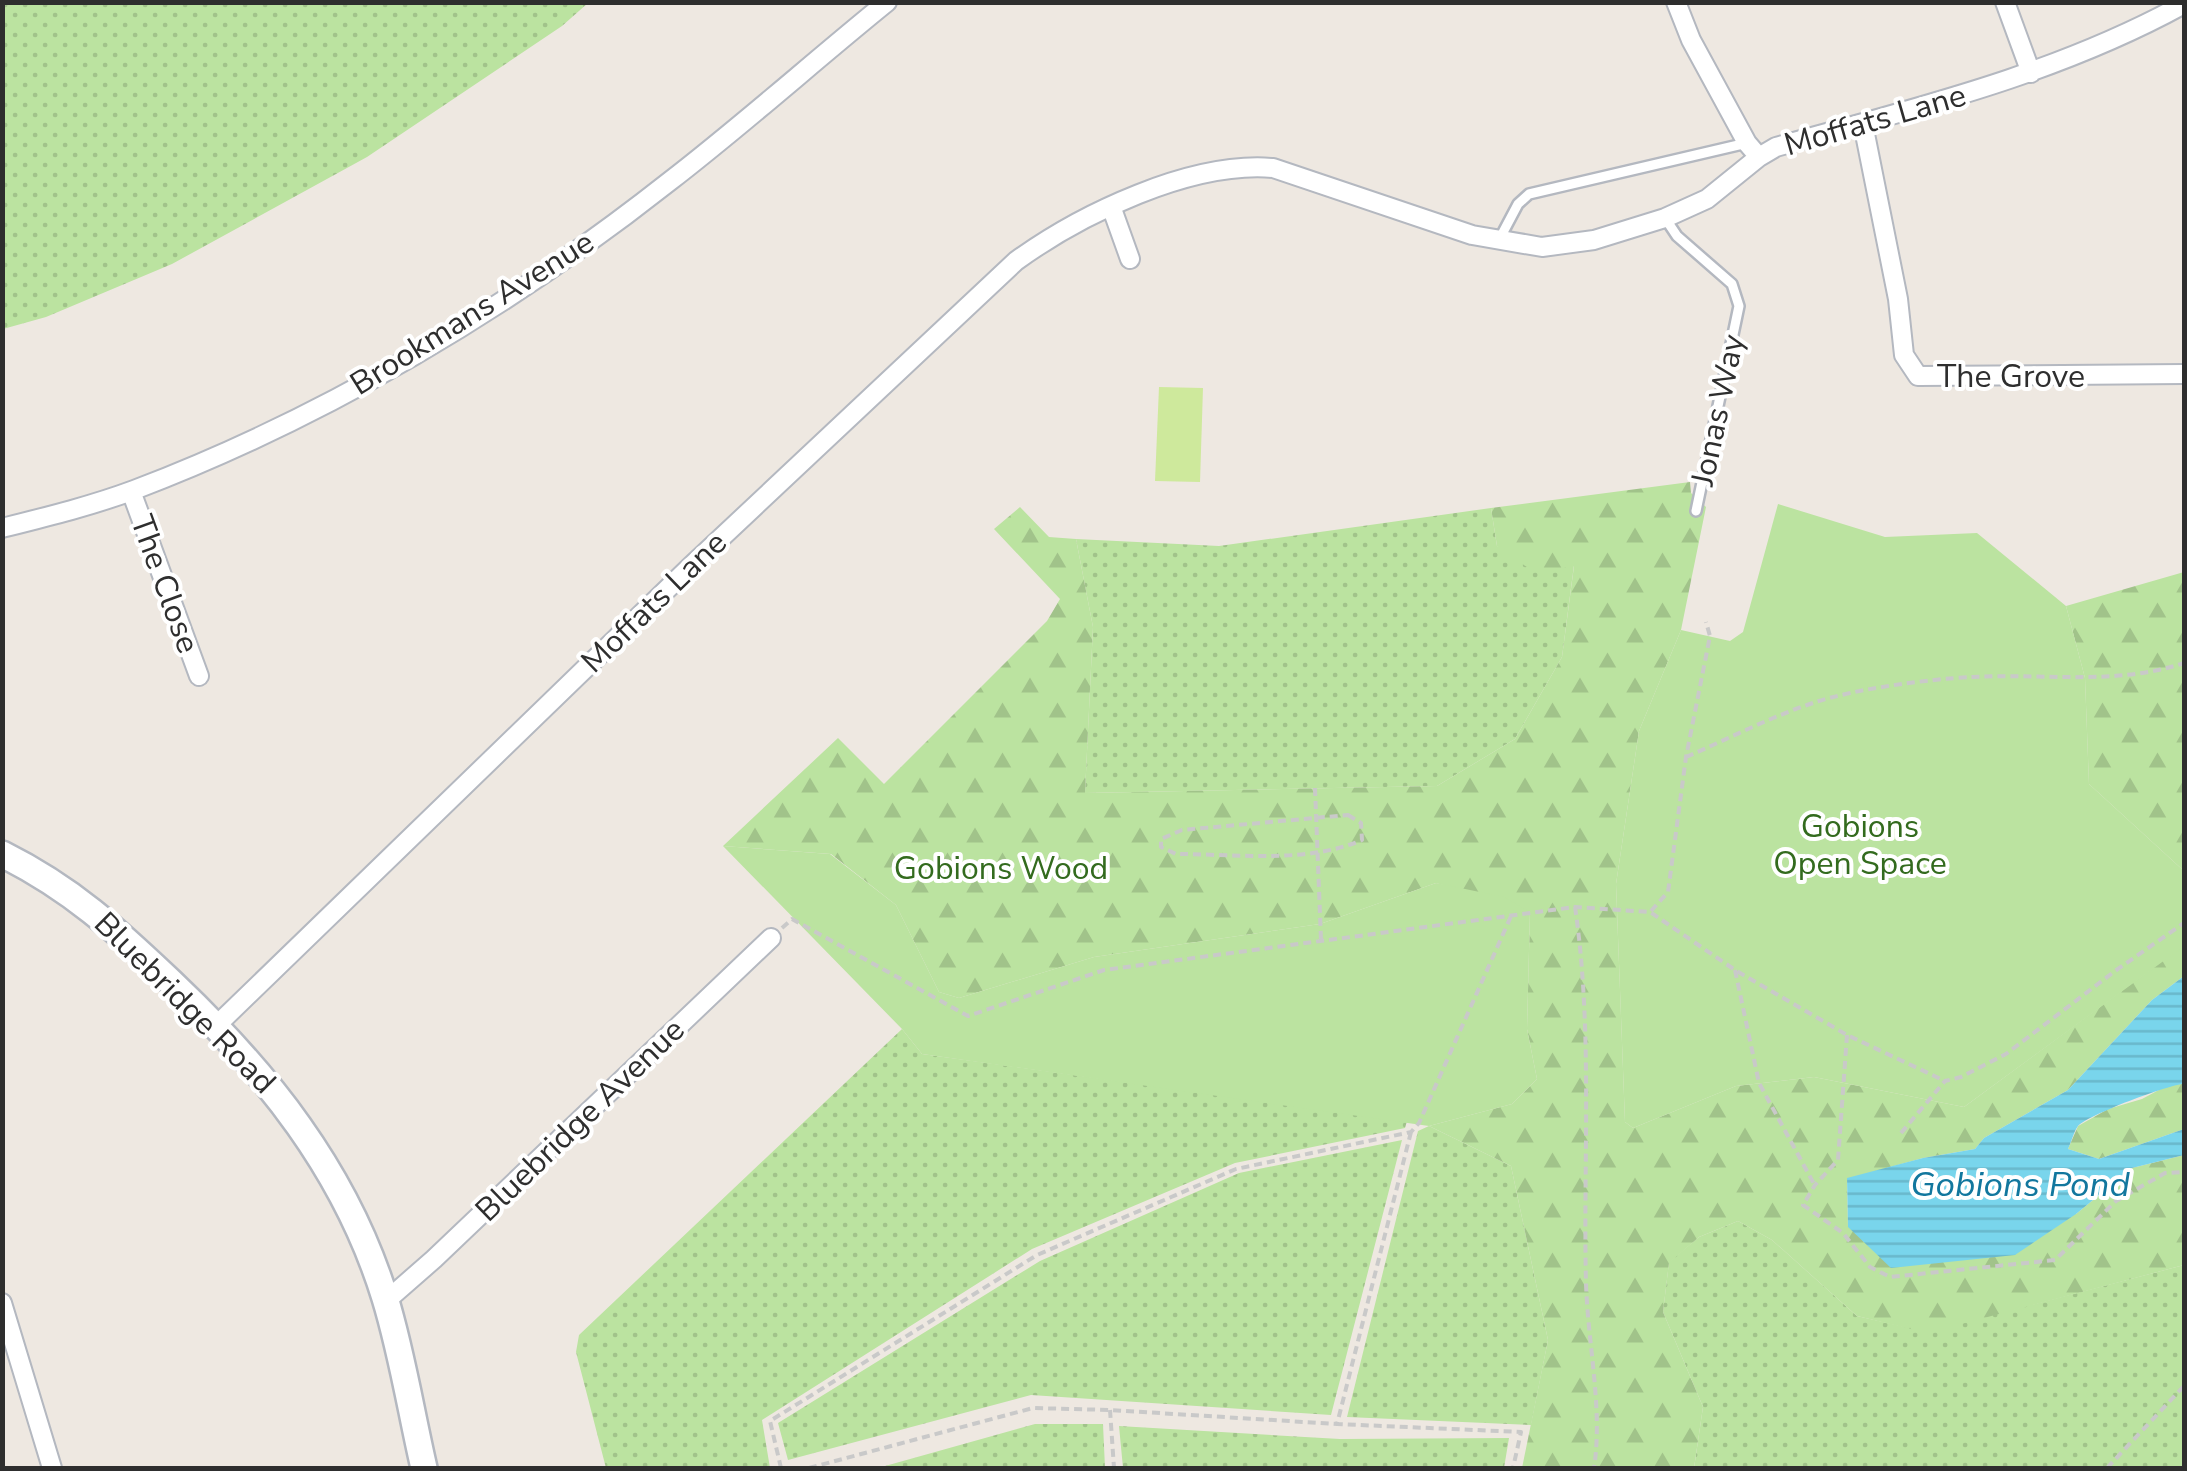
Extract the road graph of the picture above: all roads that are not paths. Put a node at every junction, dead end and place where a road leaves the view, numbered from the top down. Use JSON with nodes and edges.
{"nodes":[{"id":1,"x":887,"y":2,"type":"edge"},
{"id":2,"x":1676,"y":2,"type":"edge"},
{"id":3,"x":2005,"y":2,"type":"edge"},
{"id":4,"x":2184,"y":4,"type":"edge"},
{"id":5,"x":2032,"y":73,"type":"junction"},
{"id":6,"x":1863,"y":124,"type":"junction"},
{"id":7,"x":1752,"y":150,"type":"junction"},
{"id":8,"x":1111,"y":206,"type":"junction"},
{"id":9,"x":1666,"y":218,"type":"junction"},
{"id":10,"x":1498,"y":242,"type":"junction"},
{"id":11,"x":1130,"y":259,"type":"dead end"},
{"id":12,"x":2184,"y":374,"type":"edge"},
{"id":13,"x":131,"y":492,"type":"junction"},
{"id":14,"x":1696,"y":511,"type":"dead end"},
{"id":15,"x":2,"y":528,"type":"edge"},
{"id":16,"x":199,"y":676,"type":"dead end"},
{"id":17,"x":2,"y":854,"type":"edge"},
{"id":18,"x":772,"y":938,"type":"road end"},
{"id":19,"x":218,"y":1025,"type":"junction"},
{"id":20,"x":386,"y":1301,"type":"junction"},
{"id":21,"x":2,"y":1303,"type":"edge"},
{"id":22,"x":52,"y":1468,"type":"edge"},
{"id":23,"x":424,"y":1468,"type":"edge"}],
"edges":[{"from":1,"to":13,"type":"street","name":"Brookmans Avenue"},
{"from":2,"to":7,"type":"street"},
{"from":3,"to":5,"type":"street"},
{"from":4,"to":5,"type":"street","name":"Moffats Lane"},
{"from":5,"to":6,"type":"street","name":"Moffats Lane"},
{"from":6,"to":7,"type":"street","name":"Moffats Lane"},
{"from":6,"to":12,"type":"street","name":"The Grove"},
{"from":7,"to":9,"type":"street","name":"Moffats Lane"},
{"from":7,"to":10,"type":"lane"},
{"from":8,"to":10,"type":"street","name":"Moffats Lane"},
{"from":8,"to":11,"type":"street"},
{"from":8,"to":19,"type":"street","name":"Moffats Lane"},
{"from":9,"to":10,"type":"street","name":"Moffats Lane"},
{"from":9,"to":14,"type":"lane","name":"Jonas Way"},
{"from":13,"to":15,"type":"street","name":"Brookmans Avenue"},
{"from":13,"to":16,"type":"street","name":"The Close"},
{"from":17,"to":19,"type":"street","name":"Bluebridge Road"},
{"from":18,"to":20,"type":"street","name":"Bluebridge Avenue"},
{"from":19,"to":20,"type":"street","name":"Bluebridge Road"},
{"from":20,"to":23,"type":"street","name":"Bluebridge Road"},
{"from":21,"to":22,"type":"street"}]}
